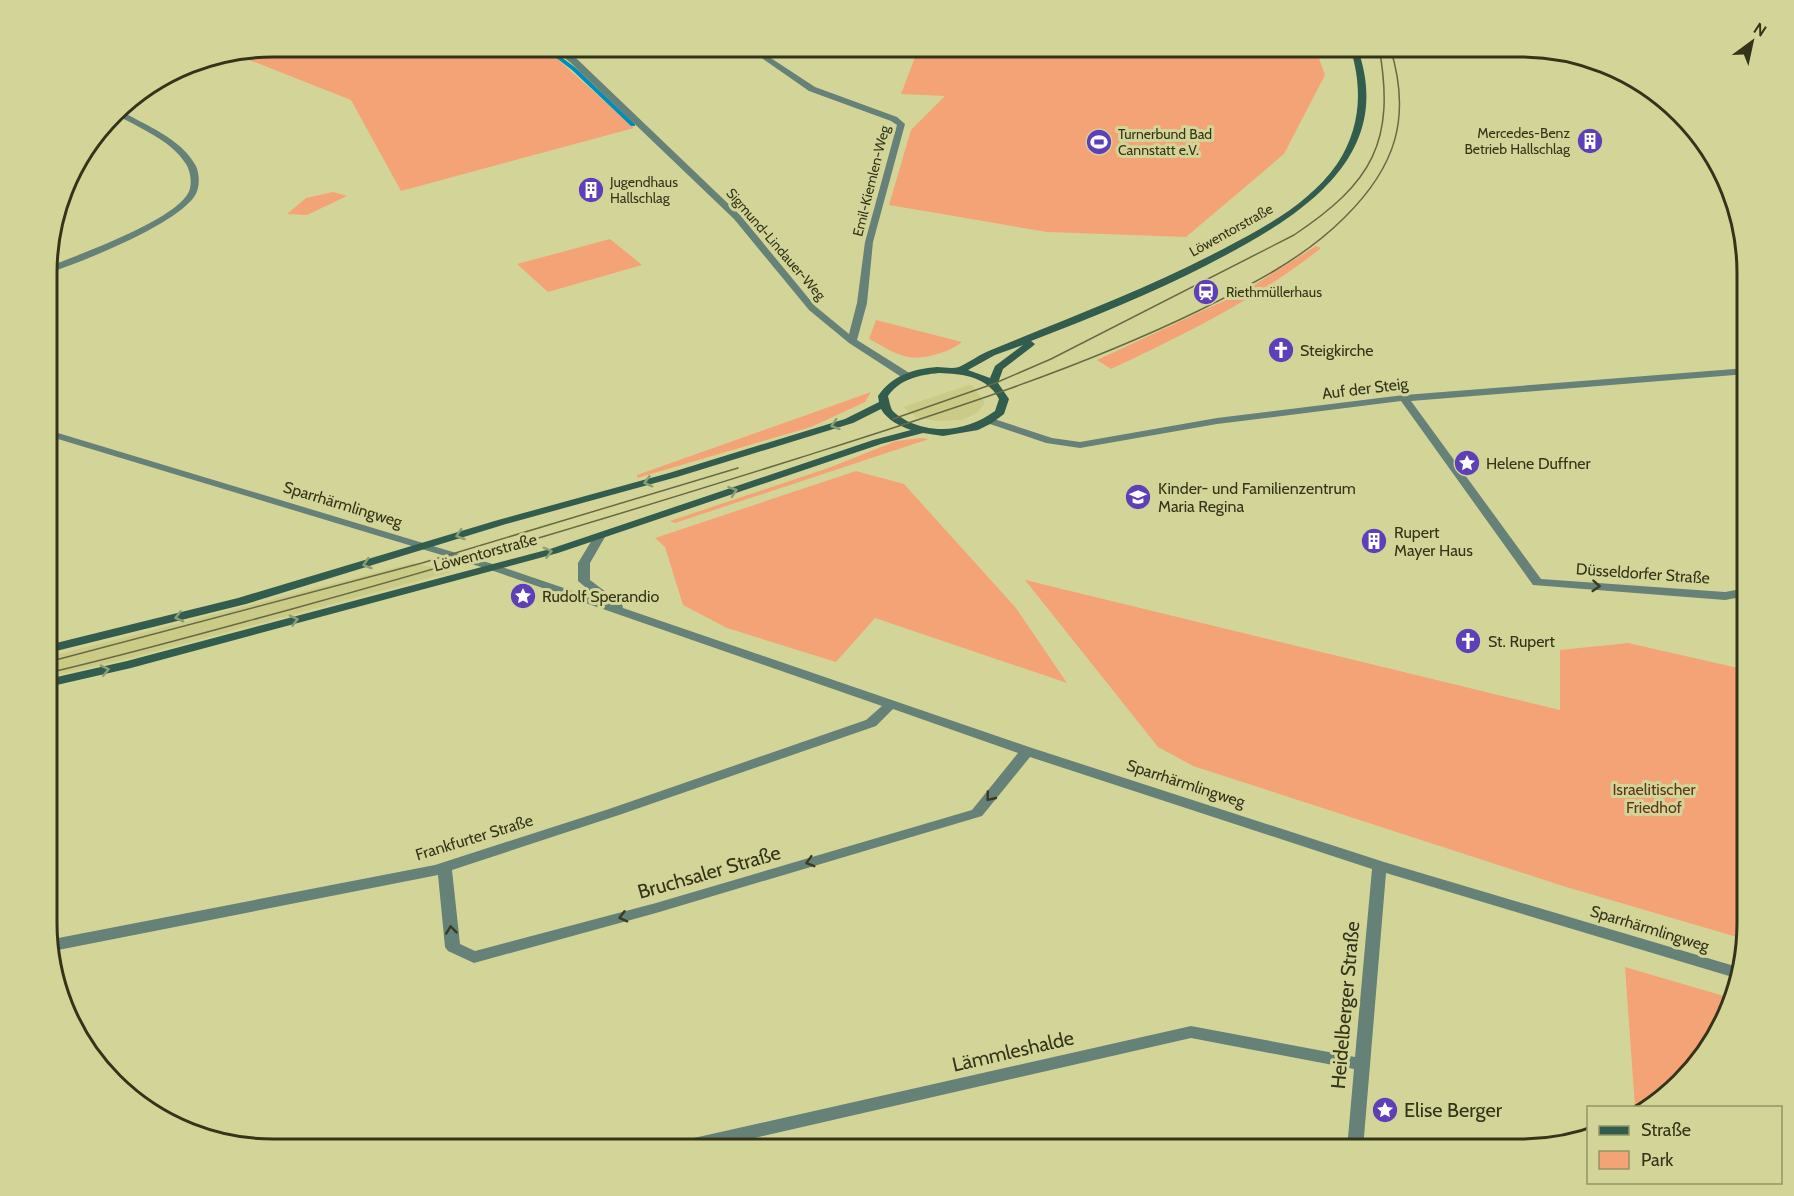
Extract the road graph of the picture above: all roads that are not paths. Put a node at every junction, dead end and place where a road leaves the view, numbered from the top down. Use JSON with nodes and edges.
{"nodes":[{"id":1,"x":569,"y":57,"type":"edge"},
{"id":2,"x":766,"y":57,"type":"edge"},
{"id":3,"x":1357,"y":57,"type":"edge"},
{"id":4,"x":124,"y":117,"type":"edge"},
{"id":5,"x":57,"y":266,"type":"edge"},
{"id":6,"x":1040,"y":336,"type":"junction"},
{"id":7,"x":852,"y":341,"type":"junction"},
{"id":8,"x":957,"y":371,"type":"junction"},
{"id":9,"x":1737,"y":372,"type":"edge"},
{"id":10,"x":907,"y":376,"type":"junction"},
{"id":11,"x":993,"y":384,"type":"junction"},
{"id":12,"x":1404,"y":398,"type":"junction"},
{"id":13,"x":883,"y":404,"type":"junction"},
{"id":14,"x":992,"y":421,"type":"junction"},
{"id":15,"x":924,"y":430,"type":"junction"},
{"id":16,"x":57,"y":437,"type":"edge"},
{"id":17,"x":599,"y":537,"type":"junction"},
{"id":18,"x":423,"y":547,"type":"junction"},
{"id":19,"x":492,"y":567,"type":"junction"},
{"id":20,"x":1737,"y":594,"type":"edge"},
{"id":21,"x":626,"y":613,"type":"junction"},
{"id":22,"x":57,"y":646,"type":"edge"},
{"id":23,"x":57,"y":681,"type":"edge"},
{"id":24,"x":891,"y":704,"type":"junction"},
{"id":25,"x":1027,"y":751,"type":"junction"},
{"id":26,"x":1379,"y":866,"type":"junction"},
{"id":27,"x":444,"y":867,"type":"junction"},
{"id":28,"x":58,"y":943,"type":"edge"},
{"id":29,"x":1732,"y":971,"type":"edge"},
{"id":30,"x":1360,"y":1064,"type":"junction"},
{"id":31,"x":720,"y":1139,"type":"edge"},
{"id":32,"x":1356,"y":1139,"type":"edge"}],
"edges":[{"from":1,"to":7,"type":"street","name":"Sigmund-Lindauer-Weg"},
{"from":2,"to":7,"type":"street","name":"Emil-Kiemlen-Weg"},
{"from":3,"to":6,"type":"main road","name":"Löwentorstraße"},
{"from":4,"to":5,"type":"street"},
{"from":6,"to":8,"type":"main road","name":"Löwentorstraße"},
{"from":6,"to":11,"type":"main road","name":"Löwentorstraße"},
{"from":7,"to":10,"type":"street","name":"Sigmund-Lindauer-Weg"},
{"from":8,"to":10,"type":"main road","name":"Löwentorstraße"},
{"from":8,"to":11,"type":"main road","name":"Löwentorstraße"},
{"from":9,"to":12,"type":"street","name":"Auf der Steig"},
{"from":10,"to":13,"type":"main road","name":"Löwentorstraße"},
{"from":11,"to":14,"type":"main road"},
{"from":12,"to":14,"type":"street","name":"Auf der Steig"},
{"from":12,"to":20,"type":"street","name":"Düsseldorfer Straße","one_way":true},
{"from":13,"to":15,"type":"main road","name":"Löwentorstraße"},
{"from":13,"to":18,"type":"main road","name":"Löwentorstraße","one_way":true},
{"from":14,"to":15,"type":"main road","name":"Löwentorstraße"},
{"from":17,"to":15,"type":"main road","name":"Löwentorstraße","one_way":true},
{"from":16,"to":18,"type":"street","name":"Sparrhärmlingweg"},
{"from":19,"to":17,"type":"main road","name":"Löwentorstraße","one_way":true},
{"from":17,"to":21,"type":"street","name":"Sparrhärmlingweg"},
{"from":18,"to":19,"type":"street","name":"Sparrhärmlingweg"},
{"from":18,"to":22,"type":"main road","name":"Löwentorstraße","one_way":true},
{"from":19,"to":21,"type":"street","name":"Sparrhärmlingweg"},
{"from":23,"to":19,"type":"main road","name":"Löwentorstraße","one_way":true},
{"from":21,"to":24,"type":"street","name":"Sparrhärmlingweg"},
{"from":24,"to":25,"type":"street","name":"Sparrhärmlingweg"},
{"from":24,"to":27,"type":"street","name":"Frankfurter Straße"},
{"from":25,"to":26,"type":"street","name":"Sparrhärmlingweg"},
{"from":25,"to":27,"type":"street","name":"Bruchsaler Straße","one_way":true},
{"from":26,"to":29,"type":"street","name":"Sparrhärmlingweg"},
{"from":26,"to":30,"type":"street","name":"Heidelberger Straße"},
{"from":27,"to":28,"type":"street","name":"Frankfurter Straße"},
{"from":30,"to":31,"type":"street","name":"Lämmleshalde"},
{"from":30,"to":32,"type":"street","name":"Heidelberger Straße"}]}
